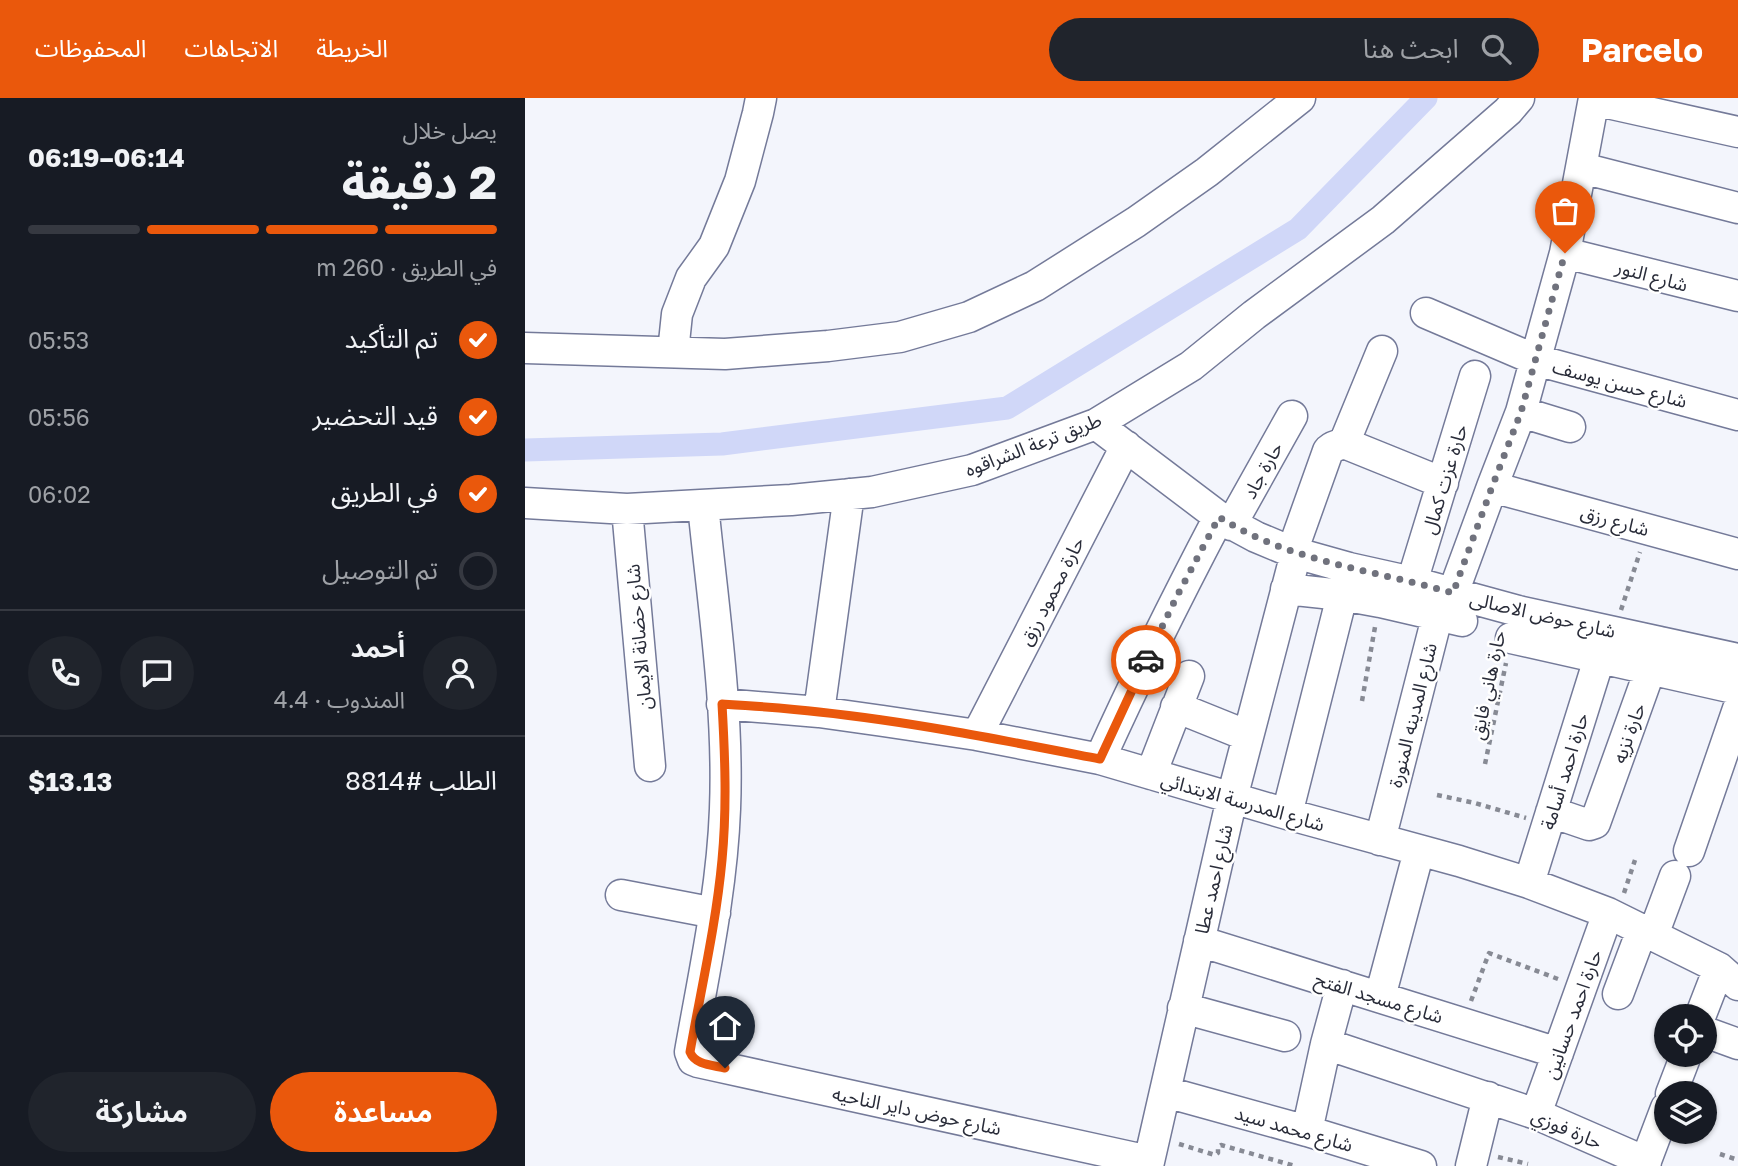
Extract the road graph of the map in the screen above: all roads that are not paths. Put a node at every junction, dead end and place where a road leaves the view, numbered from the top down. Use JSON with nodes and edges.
{"nodes":[{"id":1,"x":761,"y":98,"type":"edge"},
{"id":2,"x":1300,"y":98,"type":"edge"},
{"id":3,"x":1519,"y":98,"type":"edge"},
{"id":4,"x":1594,"y":99,"type":"edge"},
{"id":5,"x":1738,"y":132,"type":"edge"},
{"id":6,"x":1581,"y":168,"type":"junction"},
{"id":7,"x":1738,"y":208,"type":"edge"},
{"id":8,"x":1565,"y":253,"type":"junction"},
{"id":9,"x":1738,"y":296,"type":"edge"},
{"id":10,"x":1426,"y":313,"type":"dead end"},
{"id":11,"x":525,"y":348,"type":"edge"},
{"id":12,"x":1382,"y":351,"type":"dead end"},
{"id":13,"x":673,"y":352,"type":"junction"},
{"id":14,"x":1536,"y":360,"type":"junction"},
{"id":15,"x":1475,"y":376,"type":"dead end"},
{"id":16,"x":1521,"y":412,"type":"junction"},
{"id":17,"x":1292,"y":415,"type":"dead end"},
{"id":18,"x":1738,"y":415,"type":"edge"},
{"id":19,"x":1096,"y":424,"type":"junction"},
{"id":20,"x":1570,"y":427,"type":"dead end"},
{"id":21,"x":1344,"y":443,"type":"junction"},
{"id":22,"x":1126,"y":446,"type":"junction"},
{"id":23,"x":1443,"y":482,"type":"junction"},
{"id":24,"x":1492,"y":487,"type":"junction"},
{"id":25,"x":849,"y":494,"type":"junction"},
{"id":26,"x":525,"y":503,"type":"edge"},
{"id":27,"x":703,"y":505,"type":"junction"},
{"id":28,"x":627,"y":509,"type":"junction"},
{"id":29,"x":1225,"y":521,"type":"junction"},
{"id":30,"x":1294,"y":553,"type":"junction"},
{"id":31,"x":1738,"y":554,"type":"edge"},
{"id":32,"x":1345,"y":582,"type":"junction"},
{"id":33,"x":1412,"y":582,"type":"junction"},
{"id":34,"x":1286,"y":589,"type":"junction"},
{"id":35,"x":1449,"y":605,"type":"junction"},
{"id":36,"x":1511,"y":638,"type":"road end"},
{"id":37,"x":1655,"y":656,"type":"junction"},
{"id":38,"x":1599,"y":659,"type":"junction"},
{"id":39,"x":1738,"y":659,"type":"edge"},
{"id":40,"x":1189,"y":676,"type":"dead end"},
{"id":41,"x":1738,"y":689,"type":"edge"},
{"id":42,"x":722,"y":704,"type":"junction"},
{"id":43,"x":1177,"y":707,"type":"junction"},
{"id":44,"x":1738,"y":709,"type":"edge"},
{"id":45,"x":819,"y":712,"type":"junction"},
{"id":46,"x":977,"y":735,"type":"junction"},
{"id":47,"x":1248,"y":736,"type":"junction"},
{"id":48,"x":1100,"y":759,"type":"junction"},
{"id":49,"x":650,"y":766,"type":"dead end"},
{"id":50,"x":1151,"y":774,"type":"junction"},
{"id":51,"x":1232,"y":798,"type":"junction"},
{"id":52,"x":1287,"y":814,"type":"junction"},
{"id":53,"x":1549,"y":818,"type":"junction"},
{"id":54,"x":1380,"y":840,"type":"junction"},
{"id":55,"x":1419,"y":851,"type":"junction"},
{"id":56,"x":1529,"y":883,"type":"junction"},
{"id":57,"x":621,"y":895,"type":"dead end"},
{"id":58,"x":715,"y":913,"type":"junction"},
{"id":59,"x":1612,"y":915,"type":"junction"},
{"id":60,"x":1648,"y":932,"type":"junction"},
{"id":61,"x":1199,"y":942,"type":"junction"},
{"id":62,"x":1728,"y":977,"type":"edge"},
{"id":63,"x":1342,"y":985,"type":"junction"},
{"id":64,"x":1618,"y":994,"type":"dead end"},
{"id":65,"x":1380,"y":997,"type":"junction"},
{"id":66,"x":1709,"y":1004,"type":"edge"},
{"id":67,"x":1183,"y":1008,"type":"junction"},
{"id":68,"x":1285,"y":1036,"type":"dead end"},
{"id":69,"x":1717,"y":1036,"type":"edge"},
{"id":70,"x":1326,"y":1044,"type":"junction"},
{"id":71,"x":1738,"y":1044,"type":"edge"},
{"id":72,"x":1558,"y":1054,"type":"junction"},
{"id":73,"x":1166,"y":1092,"type":"junction"},
{"id":74,"x":1487,"y":1097,"type":"junction"},
{"id":75,"x":1536,"y":1114,"type":"junction"},
{"id":76,"x":1307,"y":1131,"type":"junction"},
{"id":77,"x":1654,"y":1140,"type":"edge"},
{"id":78,"x":1151,"y":1154,"type":"edge"},
{"id":79,"x":1645,"y":1164,"type":"edge"},
{"id":80,"x":1421,"y":1166,"type":"edge"},
{"id":81,"x":1471,"y":1166,"type":"edge"}],
"edges":[{"from":1,"to":13,"type":"street"},
{"from":2,"to":13,"type":"street"},
{"from":3,"to":19,"type":"street","name":"طريق ترعة الشراقوه"},
{"from":4,"to":5,"type":"street"},
{"from":4,"to":6,"type":"street","name":"شارع المدينه المنورة"},
{"from":6,"to":7,"type":"street"},
{"from":6,"to":8,"type":"street","name":"شارع المدينه المنورة"},
{"from":8,"to":9,"type":"street","name":"شارع النور"},
{"from":8,"to":14,"type":"street","name":"شارع المدينه المنورة"},
{"from":10,"to":14,"type":"street","name":"شارع حسن يوسف"},
{"from":11,"to":13,"type":"street"},
{"from":12,"to":21,"type":"street","name":"شارع احمد عطا"},
{"from":14,"to":16,"type":"street","name":"شارع المدينه المنورة"},
{"from":14,"to":18,"type":"street","name":"شارع حسن يوسف"},
{"from":15,"to":23,"type":"street","name":"حارة عزت كمال"},
{"from":16,"to":20,"type":"street"},
{"from":16,"to":24,"type":"street","name":"شارع المدينه المنورة"},
{"from":17,"to":29,"type":"street","name":"حارة جاد"},
{"from":19,"to":22,"type":"street","name":"شارع حوض الاصالى"},
{"from":19,"to":25,"type":"street","name":"طريق ترعة الشراقوه"},
{"from":21,"to":23,"type":"street"},
{"from":21,"to":30,"type":"street","name":"شارع احمد عطا"},
{"from":22,"to":29,"type":"street","name":"شارع حوض الاصالى"},
{"from":22,"to":46,"type":"street","name":"حارة محمود رزق"},
{"from":23,"to":33,"type":"street","name":"حارة عزت كمال"},
{"from":24,"to":31,"type":"street","name":"شارع رزق"},
{"from":24,"to":35,"type":"street","name":"شارع المدينه المنورة"},
{"from":25,"to":27,"type":"street","name":"طريق ترعة الشراقوه"},
{"from":25,"to":45,"type":"street"},
{"from":26,"to":28,"type":"street","name":"طريق ترعة الشراقوه"},
{"from":27,"to":28,"type":"street","name":"طريق ترعة الشراقوه"},
{"from":27,"to":42,"type":"street"},
{"from":28,"to":49,"type":"street","name":"شارع حضانة الايمان"},
{"from":29,"to":30,"type":"street","name":"شارع حوض الاصالى"},
{"from":29,"to":48,"type":"street","name":"حارة جاد"},
{"from":30,"to":32,"type":"street","name":"شارع حوض الاصالى"},
{"from":30,"to":34,"type":"street","name":"شارع احمد عطا"},
{"from":32,"to":33,"type":"street","name":"شارع حوض الاصالى"},
{"from":32,"to":34,"type":"street","name":"شارع حوض الاصالى"},
{"from":32,"to":35,"type":"street","name":"شارع حوض الاصالى"},
{"from":32,"to":52,"type":"street"},
{"from":33,"to":35,"type":"street","name":"شارع حوض الاصالى"},
{"from":34,"to":47,"type":"street","name":"شارع احمد عطا"},
{"from":35,"to":37,"type":"street","name":"شارع حوض الاصالى"},
{"from":35,"to":54,"type":"street","name":"شارع المدينه المنورة"},
{"from":36,"to":38,"type":"street","name":"شارع حوض الاصالى"},
{"from":37,"to":38,"type":"street","name":"شارع حوض الاصالى"},
{"from":37,"to":39,"type":"street","name":"شارع حوض الاصالى"},
{"from":37,"to":41,"type":"street","name":"شارع حوض الاصالى"},
{"from":37,"to":53,"type":"street","name":"حارة نزيه"},
{"from":38,"to":53,"type":"street","name":"حارة احمد أسامة"},
{"from":40,"to":43,"type":"street"},
{"from":42,"to":45,"type":"street","name":"شارع المدرسة الابتدائي"},
{"from":42,"to":58,"type":"street"},
{"from":43,"to":47,"type":"street"},
{"from":43,"to":50,"type":"street"},
{"from":44,"to":60,"type":"street"},
{"from":45,"to":46,"type":"street","name":"شارع المدرسة الابتدائي"},
{"from":46,"to":48,"type":"street","name":"شارع المدرسة الابتدائي"},
{"from":47,"to":51,"type":"street","name":"شارع احمد عطا"},
{"from":48,"to":50,"type":"street","name":"شارع المدرسة الابتدائي"},
{"from":50,"to":51,"type":"street","name":"شارع المدرسة الابتدائي"},
{"from":51,"to":52,"type":"street","name":"شارع المدرسة الابتدائي"},
{"from":51,"to":61,"type":"street","name":"شارع احمد عطا"},
{"from":52,"to":54,"type":"street","name":"شارع المدرسة الابتدائي"},
{"from":53,"to":56,"type":"street","name":"حارة احمد أسامة"},
{"from":54,"to":55,"type":"street","name":"شارع المدرسة الابتدائي"},
{"from":55,"to":56,"type":"street","name":"شارع المدرسة الابتدائي"},
{"from":55,"to":65,"type":"street"},
{"from":56,"to":59,"type":"street","name":"شارع المدرسة الابتدائي"},
{"from":57,"to":58,"type":"street"},
{"from":58,"to":78,"type":"street","name":"شارع حوض داير الناحيه"},
{"from":59,"to":60,"type":"street","name":"شارع المدرسة الابتدائي"},
{"from":59,"to":72,"type":"street","name":"حارة احمد حسانين"},
{"from":60,"to":62,"type":"street","name":"شارع المدرسة الابتدائي"},
{"from":60,"to":64,"type":"street"},
{"from":61,"to":63,"type":"street","name":"شارع مسجد الفتح"},
{"from":61,"to":67,"type":"street","name":"شارع احمد عطا"},
{"from":62,"to":66,"type":"street"},
{"from":63,"to":65,"type":"street","name":"شارع مسجد الفتح"},
{"from":63,"to":70,"type":"street"},
{"from":65,"to":72,"type":"street","name":"شارع مسجد الفتح"},
{"from":67,"to":68,"type":"street"},
{"from":67,"to":73,"type":"street","name":"شارع احمد عطا"},
{"from":69,"to":71,"type":"street"},
{"from":70,"to":74,"type":"street","name":"حارة فوزي"},
{"from":70,"to":76,"type":"street"},
{"from":72,"to":75,"type":"street","name":"حارة احمد حسانين"},
{"from":73,"to":76,"type":"street","name":"شارع محمد سيد"},
{"from":73,"to":78,"type":"street","name":"شارع احمد عطا"},
{"from":74,"to":75,"type":"street","name":"حارة فوزي"},
{"from":74,"to":81,"type":"street"},
{"from":75,"to":79,"type":"street","name":"حارة فوزي"},
{"from":76,"to":80,"type":"street","name":"شارع محمد سيد"},
{"from":77,"to":79,"type":"street"}]}
